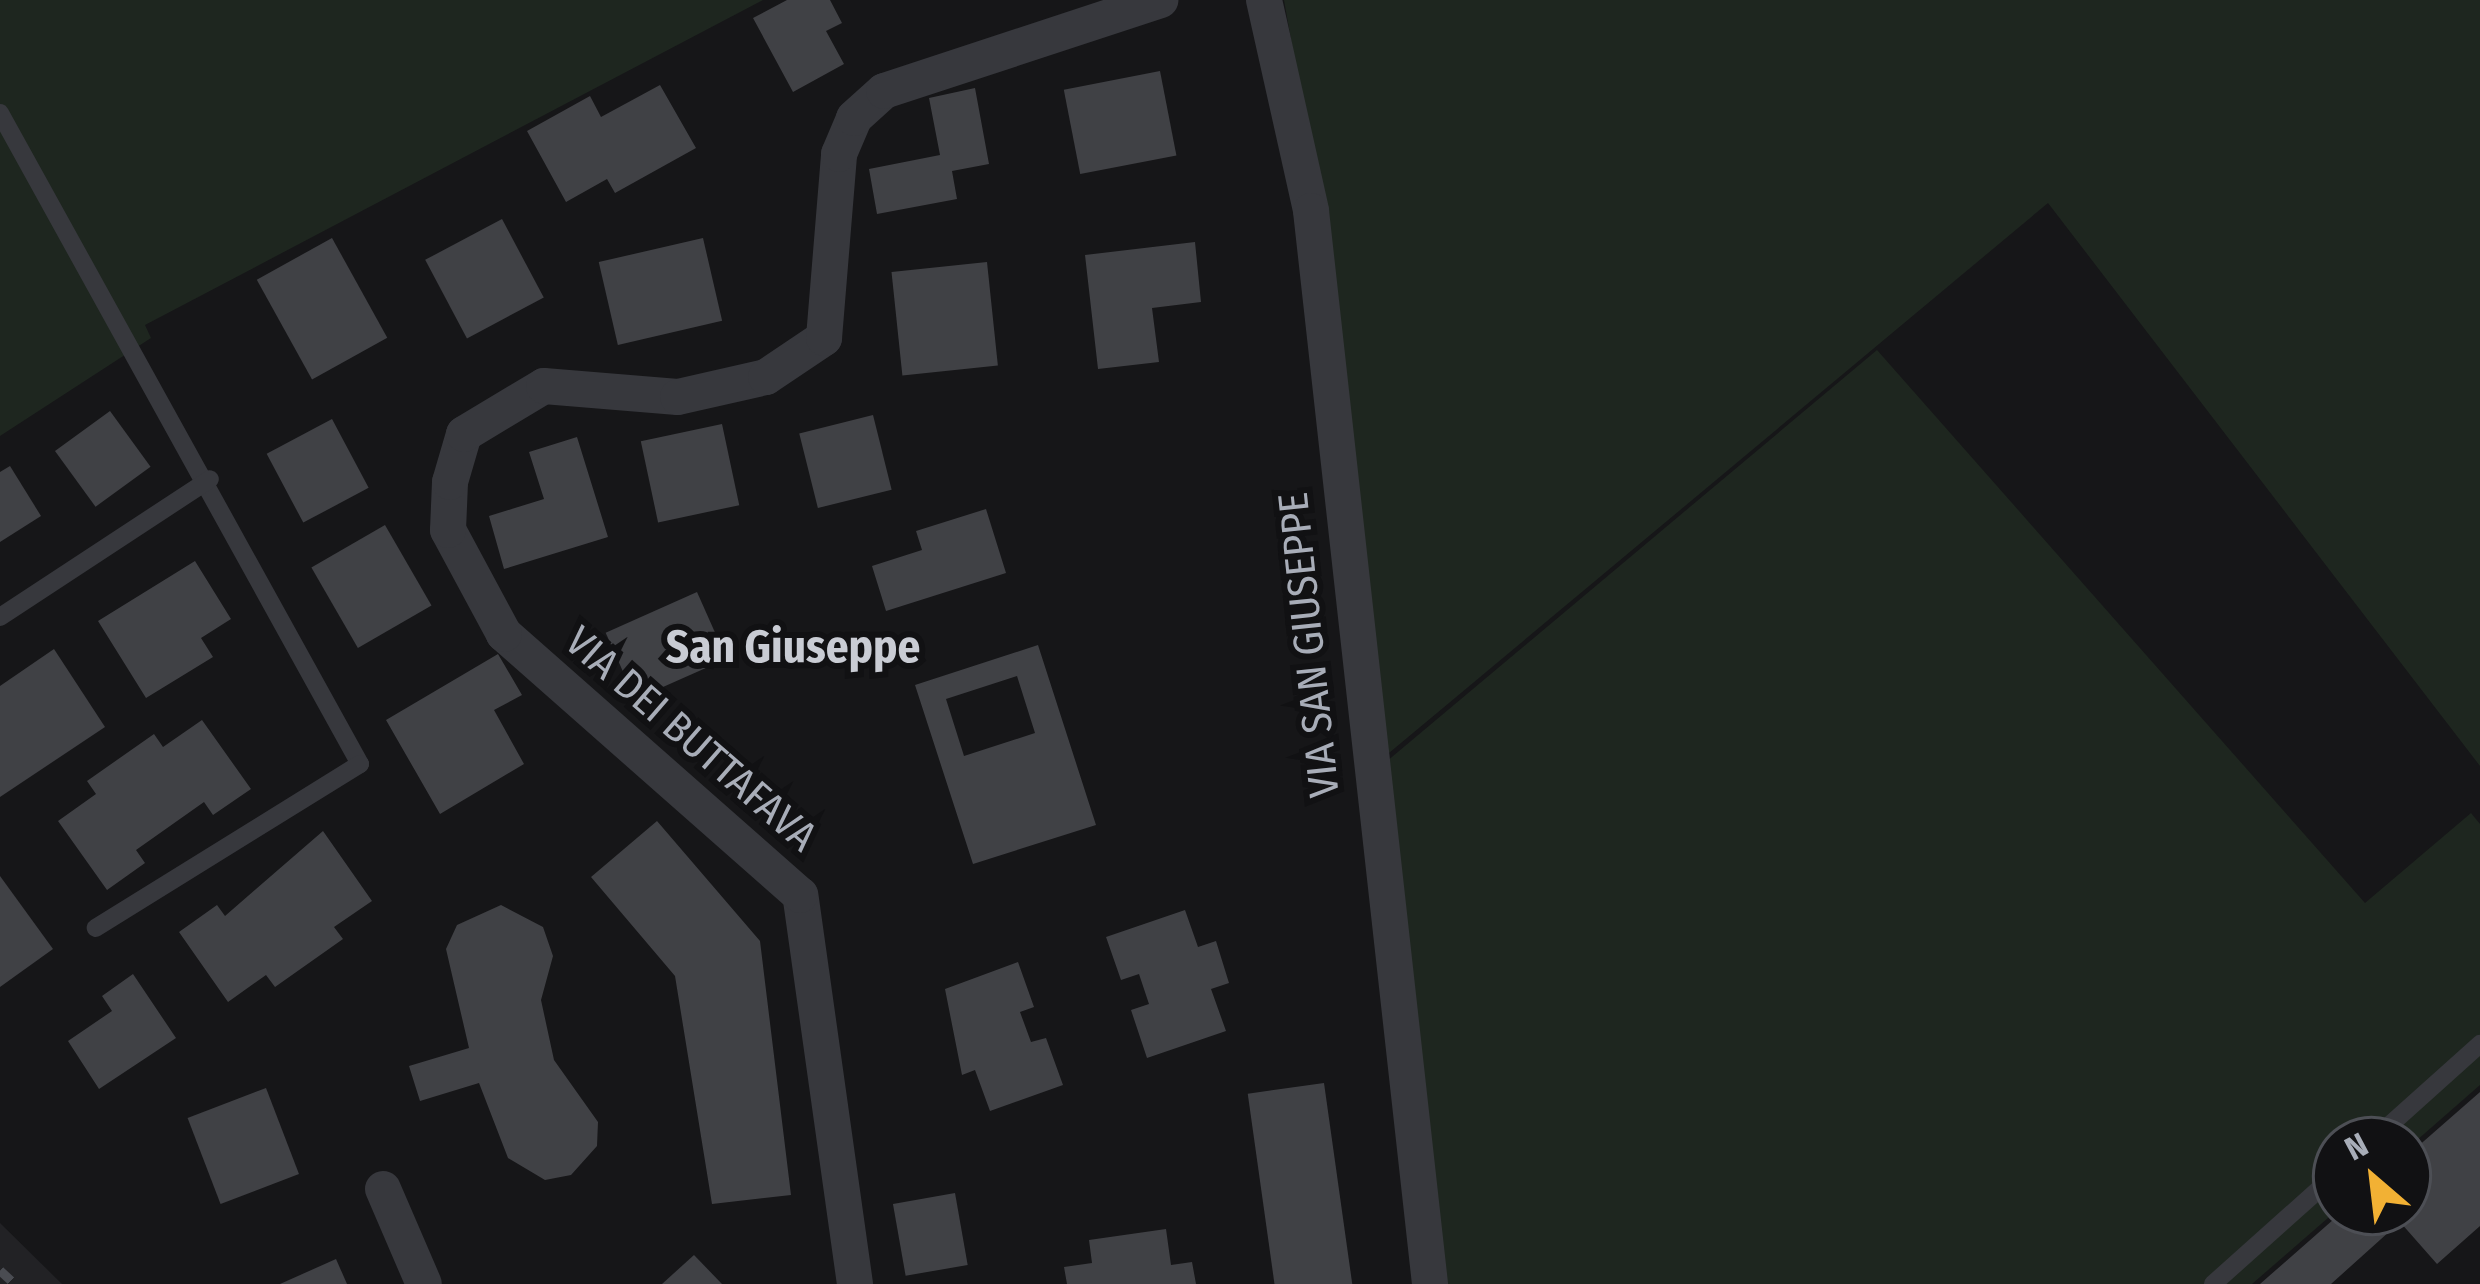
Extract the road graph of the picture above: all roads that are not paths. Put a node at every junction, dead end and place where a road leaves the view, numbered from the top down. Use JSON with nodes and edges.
{"nodes":[{"id":1,"x":1160,"y":0,"type":"edge"},
{"id":2,"x":1264,"y":0,"type":"edge"},
{"id":3,"x":0,"y":113,"type":"edge"},
{"id":4,"x":210,"y":478,"type":"junction"},
{"id":5,"x":0,"y":617,"type":"edge"},
{"id":6,"x":96,"y":928,"type":"dead end"},
{"id":7,"x":2480,"y":1044,"type":"edge"},
{"id":8,"x":2400,"y":1116,"type":"edge"},
{"id":9,"x":383,"y":1189,"type":"dead end"},
{"id":10,"x":2312,"y":1195,"type":"edge"},
{"id":11,"x":424,"y":1284,"type":"edge"},
{"id":12,"x":855,"y":1284,"type":"edge"},
{"id":13,"x":1430,"y":1284,"type":"edge"},
{"id":14,"x":2213,"y":1284,"type":"edge"}],
"edges":[{"from":1,"to":12,"type":"street","name":"VIA DEI BUTTAFAVA"},
{"from":2,"to":13,"type":"street","name":"VIA SAN GIUSEPPE"},
{"from":3,"to":4,"type":"lane"},
{"from":4,"to":5,"type":"lane"},
{"from":4,"to":6,"type":"lane"},
{"from":7,"to":8,"type":"lane"},
{"from":9,"to":11,"type":"street"},
{"from":10,"to":14,"type":"lane"}]}
